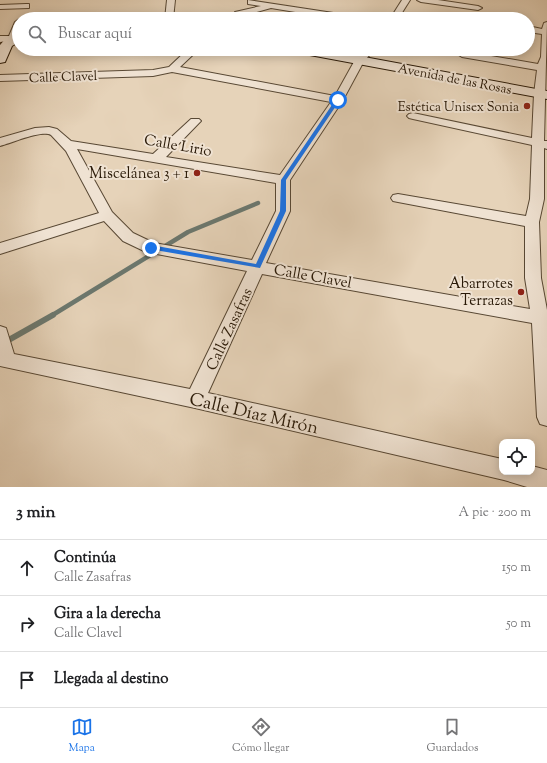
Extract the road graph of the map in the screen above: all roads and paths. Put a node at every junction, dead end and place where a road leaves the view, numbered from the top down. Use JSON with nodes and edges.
{"nodes":[{"id":1,"x":171,"y":0,"type":"edge"},
{"id":2,"x":406,"y":0,"type":"edge"},
{"id":3,"x":421,"y":0,"type":"edge"},
{"id":4,"x":253,"y":1,"type":"edge"},
{"id":5,"x":293,"y":1,"type":"dead end"},
{"id":6,"x":28,"y":3,"type":"edge"},
{"id":7,"x":274,"y":6,"type":"junction"},
{"id":8,"x":0,"y":7,"type":"edge"},
{"id":9,"x":478,"y":8,"type":"dead end"},
{"id":10,"x":24,"y":12,"type":"edge"},
{"id":11,"x":170,"y":12,"type":"edge"},
{"id":12,"x":240,"y":12,"type":"edge"},
{"id":13,"x":252,"y":12,"type":"edge"},
{"id":14,"x":310,"y":12,"type":"edge"},
{"id":15,"x":398,"y":12,"type":"edge"},
{"id":16,"x":547,"y":25,"type":"edge"},
{"id":17,"x":535,"y":30,"type":"edge"},
{"id":18,"x":546,"y":32,"type":"edge"},
{"id":19,"x":10,"y":38,"type":"edge"},
{"id":20,"x":186,"y":56,"type":"edge"},
{"id":21,"x":338,"y":56,"type":"edge"},
{"id":22,"x":364,"y":56,"type":"edge"},
{"id":23,"x":486,"y":56,"type":"edge"},
{"id":24,"x":0,"y":59,"type":"edge"},
{"id":25,"x":360,"y":60,"type":"junction"},
{"id":26,"x":545,"y":61,"type":"edge"},
{"id":27,"x":172,"y":69,"type":"junction"},
{"id":28,"x":0,"y":78,"type":"edge"},
{"id":29,"x":543,"y":95,"type":"edge"},
{"id":30,"x":338,"y":100,"type":"junction"},
{"id":31,"x":413,"y":116,"type":"dead end"},
{"id":32,"x":195,"y":121,"type":"dead end"},
{"id":33,"x":0,"y":142,"type":"edge"},
{"id":34,"x":68,"y":144,"type":"junction"},
{"id":35,"x":543,"y":144,"type":"edge"},
{"id":36,"x":157,"y":158,"type":"junction"},
{"id":37,"x":283,"y":180,"type":"junction"},
{"id":38,"x":398,"y":198,"type":"dead end"},
{"id":39,"x":542,"y":200,"type":"edge"},
{"id":40,"x":107,"y":215,"type":"junction"},
{"id":41,"x":532,"y":222,"type":"junction"},
{"id":42,"x":0,"y":249,"type":"edge"},
{"id":43,"x":258,"y":266,"type":"junction"},
{"id":44,"x":540,"y":279,"type":"edge"},
{"id":45,"x":540,"y":318,"type":"junction"},
{"id":46,"x":0,"y":334,"type":"edge"},
{"id":47,"x":3,"y":365,"type":"edge"},
{"id":48,"x":546,"y":384,"type":"edge"},
{"id":49,"x":195,"y":399,"type":"junction"},
{"id":50,"x":547,"y":417,"type":"edge"},
{"id":51,"x":499,"y":469,"type":"edge"},
{"id":52,"x":522,"y":475,"type":"edge"},
{"id":53,"x":547,"y":481,"type":"edge"}],
"edges":[{"from":1,"to":11,"type":"street"},
{"from":2,"to":15,"type":"street"},
{"from":3,"to":9,"type":"street"},
{"from":4,"to":7,"type":"street"},
{"from":4,"to":12,"type":"street"},
{"from":5,"to":7,"type":"street"},
{"from":6,"to":8,"type":"street"},
{"from":6,"to":10,"type":"street"},
{"from":7,"to":13,"type":"street"},
{"from":7,"to":14,"type":"street"},
{"from":16,"to":18,"type":"street"},
{"from":17,"to":18,"type":"street"},
{"from":18,"to":26,"type":"street"},
{"from":19,"to":24,"type":"street"},
{"from":20,"to":27,"type":"street"},
{"from":21,"to":25,"type":"street","name":"Avenida de las Rosas"},
{"from":22,"to":25,"type":"street"},
{"from":23,"to":26,"type":"street"},
{"from":25,"to":29,"type":"street","name":"Avenida de las Rosas"},
{"from":25,"to":30,"type":"street"},
{"from":26,"to":29,"type":"street"},
{"from":27,"to":28,"type":"street","name":"Calle Clavel"},
{"from":27,"to":30,"type":"street","name":"Calle Clavel"},
{"from":29,"to":35,"type":"street"},
{"from":30,"to":37,"type":"street"},
{"from":31,"to":35,"type":"street"},
{"from":32,"to":36,"type":"street"},
{"from":33,"to":34,"type":"street","name":"Calle Clavel"},
{"from":34,"to":36,"type":"street","name":"Calle Lirio"},
{"from":34,"to":40,"type":"street","name":"Calle Clavel"},
{"from":35,"to":39,"type":"street"},
{"from":36,"to":37,"type":"street","name":"Calle Lirio"},
{"from":37,"to":43,"type":"street","name":"Calle Zasafras"},
{"from":38,"to":41,"type":"street"},
{"from":39,"to":41,"type":"street"},
{"from":40,"to":42,"type":"street"},
{"from":40,"to":43,"type":"street","name":"Calle Clavel"},
{"from":41,"to":44,"type":"street"},
{"from":43,"to":45,"type":"street","name":"Calle Clavel"},
{"from":43,"to":49,"type":"street","name":"Calle Zasafras"},
{"from":44,"to":45,"type":"street"},
{"from":45,"to":48,"type":"street"},
{"from":46,"to":47,"type":"street"},
{"from":47,"to":49,"type":"street","name":"Calle Díaz Mirón"},
{"from":48,"to":50,"type":"street"},
{"from":49,"to":51,"type":"street","name":"Calle Díaz Mirón"},
{"from":52,"to":53,"type":"street"}]}
